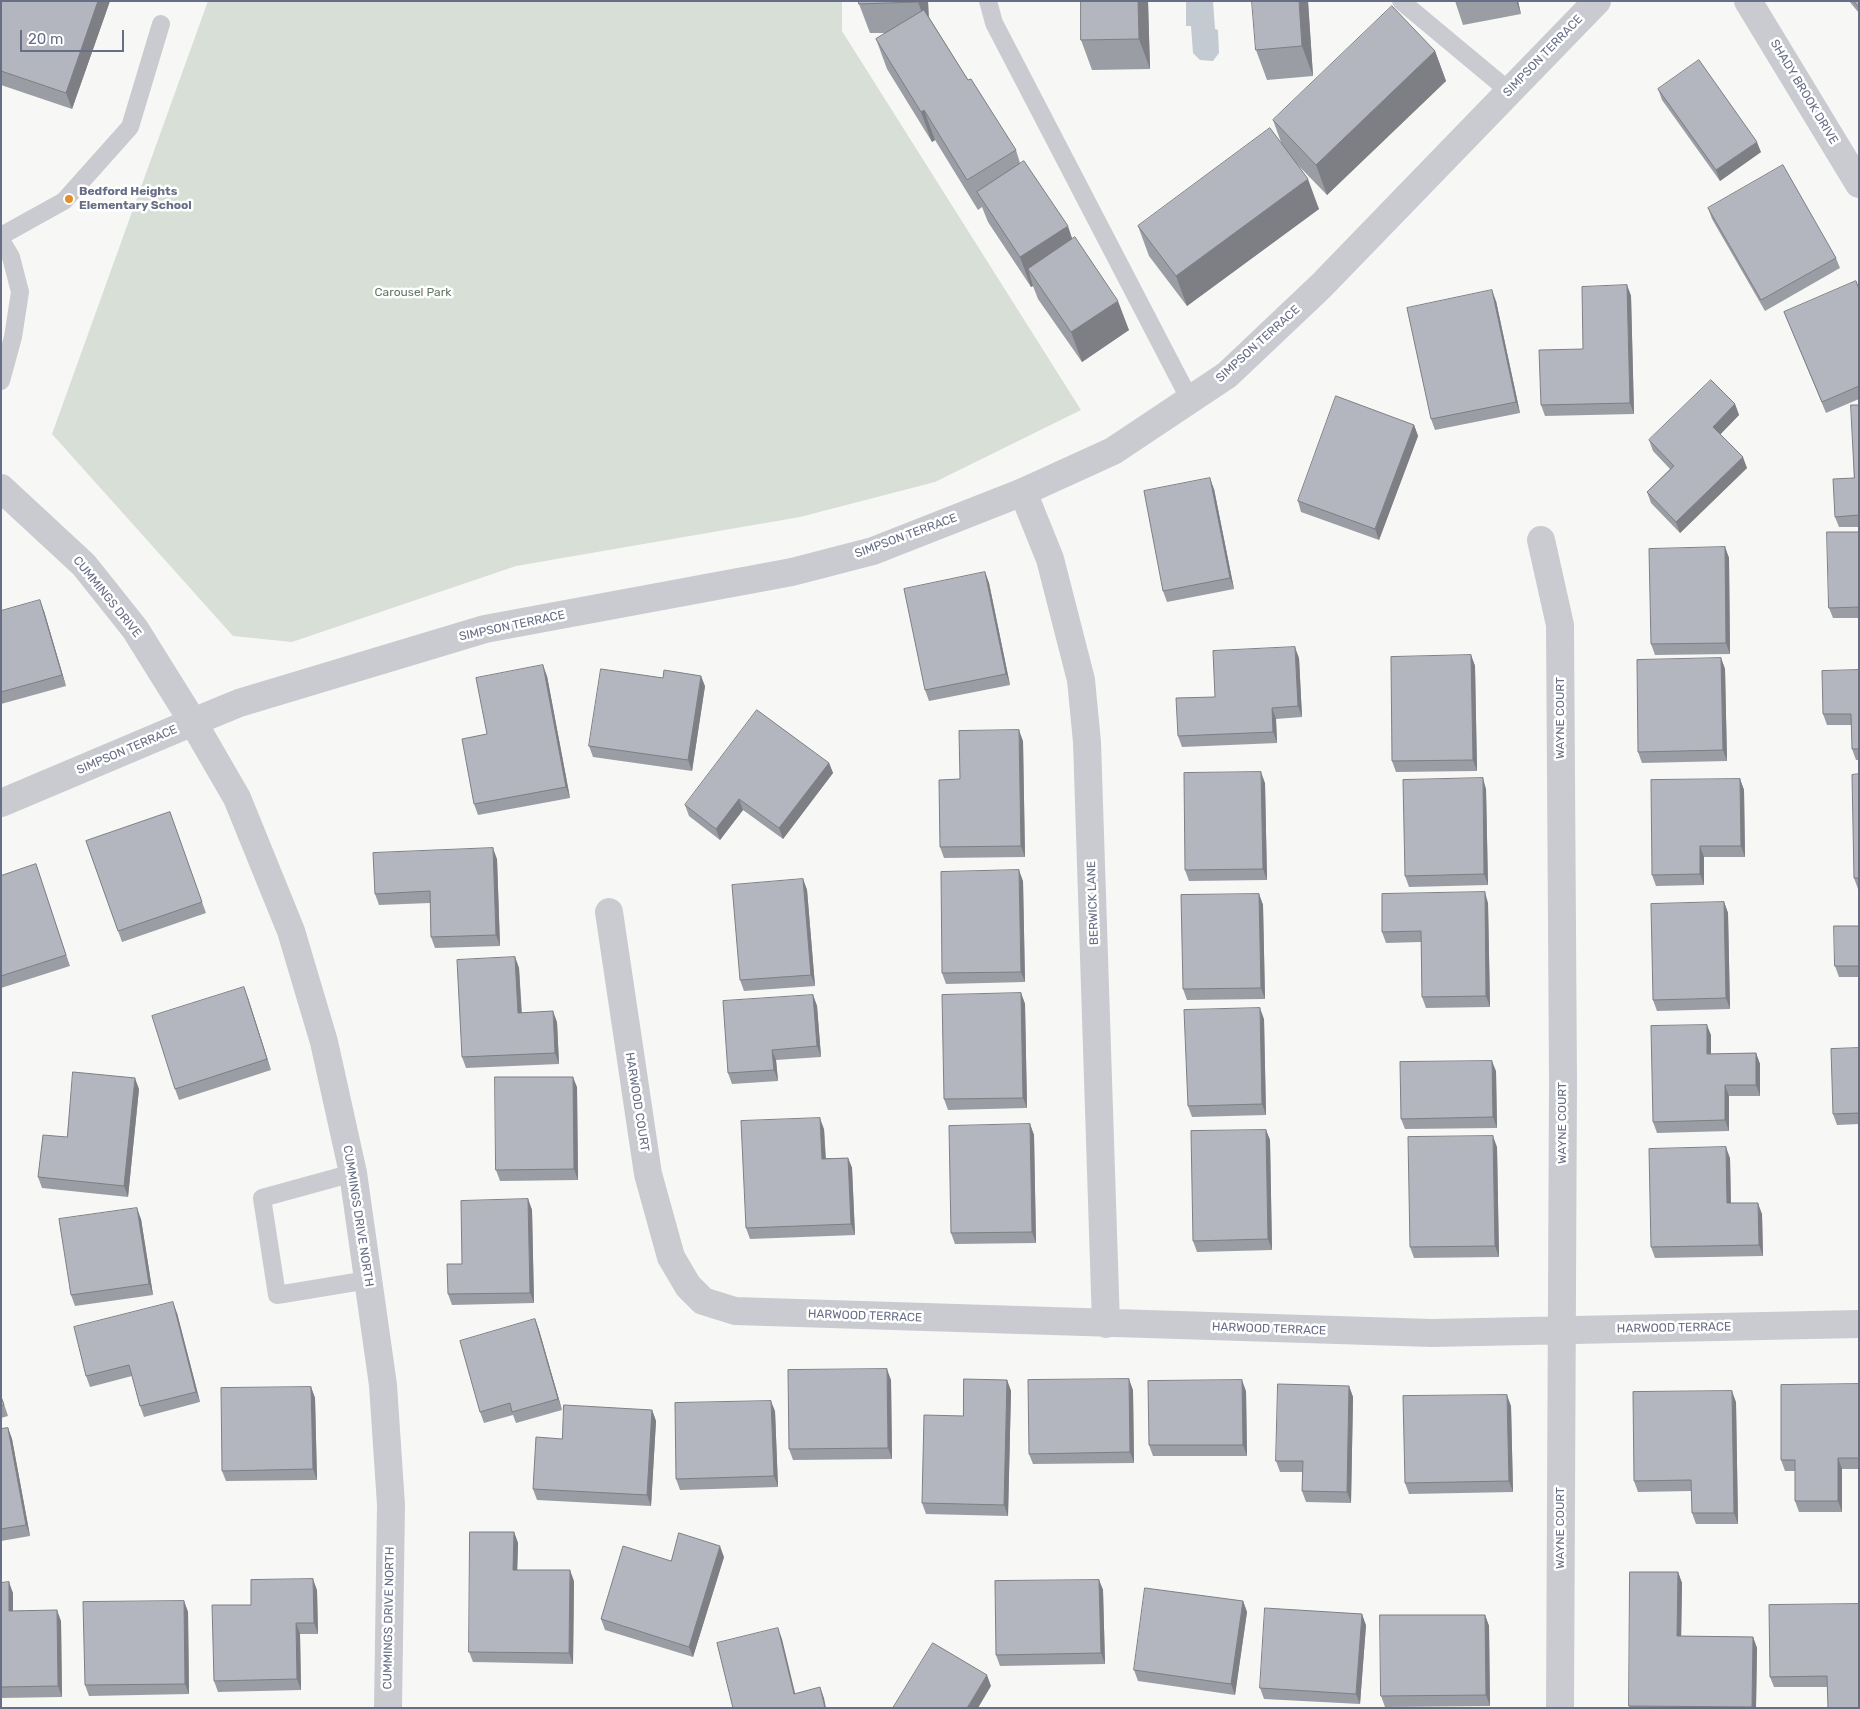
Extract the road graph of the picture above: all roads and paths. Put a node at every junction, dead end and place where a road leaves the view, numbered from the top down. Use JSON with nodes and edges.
{"nodes":[{"id":1,"x":988,"y":1,"type":"edge"},
{"id":2,"x":1401,"y":1,"type":"edge"},
{"id":3,"x":1597,"y":1,"type":"edge"},
{"id":4,"x":1748,"y":1,"type":"edge"},
{"id":5,"x":162,"y":24,"type":"dead end"},
{"id":6,"x":1509,"y":91,"type":"junction"},
{"id":7,"x":1857,"y":177,"type":"edge"},
{"id":8,"x":1,"y":236,"type":"edge"},
{"id":9,"x":1,"y":240,"type":"edge"},
{"id":10,"x":1,"y":381,"type":"edge"},
{"id":11,"x":1190,"y":400,"type":"junction"},
{"id":12,"x":1,"y":488,"type":"edge"},
{"id":13,"x":1023,"y":492,"type":"junction"},
{"id":14,"x":1541,"y":540,"type":"dead end"},
{"id":15,"x":193,"y":722,"type":"junction"},
{"id":16,"x":1,"y":803,"type":"edge"},
{"id":17,"x":609,"y":912,"type":"dead end"},
{"id":18,"x":353,"y":1172,"type":"junction"},
{"id":19,"x":368,"y":1280,"type":"junction"},
{"id":20,"x":688,"y":1286,"type":"joint"},
{"id":21,"x":1106,"y":1324,"type":"junction"},
{"id":22,"x":1859,"y":1324,"type":"edge"},
{"id":23,"x":1562,"y":1331,"type":"junction"},
{"id":24,"x":388,"y":1708,"type":"edge"},
{"id":25,"x":1560,"y":1708,"type":"edge"}],
"edges":[{"from":1,"to":11,"type":"lane"},
{"from":2,"to":6,"type":"lane"},
{"from":3,"to":6,"type":"street","name":"SIMPSON TERRACE"},
{"from":4,"to":7,"type":"street","name":"SHADY BROOK DRIVE"},
{"from":5,"to":8,"type":"lane"},
{"from":6,"to":11,"type":"street","name":"SIMPSON TERRACE"},
{"from":9,"to":10,"type":"lane"},
{"from":11,"to":13,"type":"street","name":"SIMPSON TERRACE"},
{"from":12,"to":15,"type":"street","name":"CUMMINGS DRIVE"},
{"from":13,"to":15,"type":"street","name":"SIMPSON TERRACE"},
{"from":13,"to":21,"type":"street","name":"BERWICK LANE"},
{"from":14,"to":23,"type":"street","name":"WAYNE COURT"},
{"from":15,"to":16,"type":"street","name":"SIMPSON TERRACE"},
{"from":15,"to":18,"type":"street","name":"CUMMINGS DRIVE NORTH"},
{"from":17,"to":20,"type":"street","name":"HARWOOD COURT"},
{"from":18,"to":19,"type":"street","name":"CUMMINGS DRIVE NORTH"},
{"from":18,"to":19,"type":"lane"},
{"from":19,"to":24,"type":"street","name":"CUMMINGS DRIVE NORTH"},
{"from":20,"to":21,"type":"street","name":"HARWOOD TERRACE"},
{"from":21,"to":23,"type":"street","name":"HARWOOD TERRACE"},
{"from":22,"to":23,"type":"street","name":"HARWOOD TERRACE"},
{"from":23,"to":25,"type":"street","name":"WAYNE COURT"}]}
